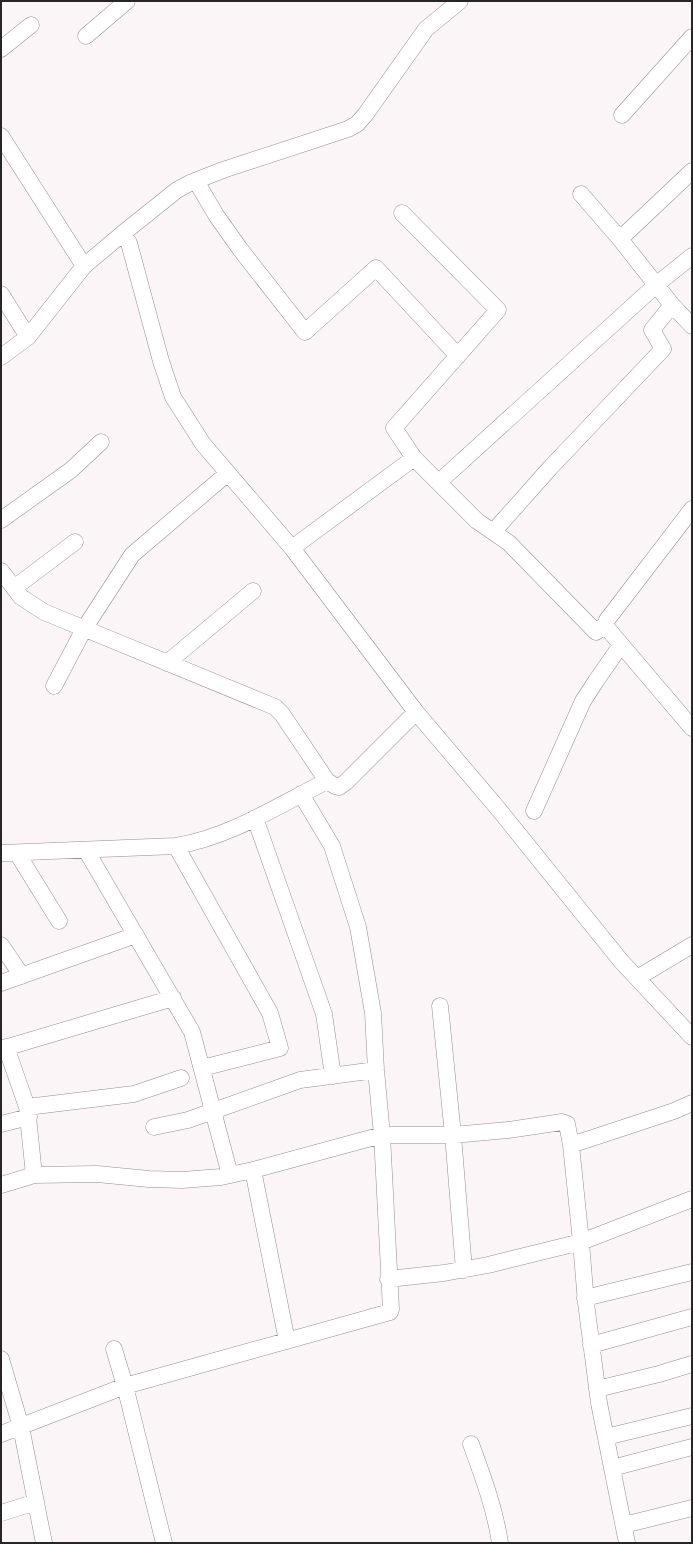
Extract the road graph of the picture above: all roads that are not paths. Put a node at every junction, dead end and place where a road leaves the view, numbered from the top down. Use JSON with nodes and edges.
{"nodes":[{"id":1,"x":126,"y":1,"type":"edge"},
{"id":2,"x":460,"y":1,"type":"edge"},
{"id":3,"x":31,"y":25,"type":"dead end"},
{"id":4,"x":86,"y":36,"type":"dead end"},
{"id":5,"x":692,"y":37,"type":"edge"},
{"id":6,"x":1,"y":49,"type":"edge"},
{"id":7,"x":622,"y":116,"type":"dead end"},
{"id":8,"x":1,"y":136,"type":"edge"},
{"id":9,"x":692,"y":171,"type":"edge"},
{"id":10,"x":196,"y":181,"type":"junction"},
{"id":11,"x":581,"y":194,"type":"dead end"},
{"id":12,"x":402,"y":213,"type":"dead end"},
{"id":13,"x":122,"y":234,"type":"junction"},
{"id":14,"x":620,"y":239,"type":"junction"},
{"id":15,"x":692,"y":256,"type":"edge"},
{"id":16,"x":84,"y":266,"type":"junction"},
{"id":17,"x":656,"y":285,"type":"junction"},
{"id":18,"x":1,"y":294,"type":"edge"},
{"id":19,"x":672,"y":305,"type":"junction"},
{"id":20,"x":692,"y":326,"type":"edge"},
{"id":21,"x":28,"y":337,"type":"junction"},
{"id":22,"x":458,"y":356,"type":"junction"},
{"id":23,"x":1,"y":357,"type":"edge"},
{"id":24,"x":101,"y":442,"type":"dead end"},
{"id":25,"x":414,"y":458,"type":"junction"},
{"id":26,"x":228,"y":473,"type":"junction"},
{"id":27,"x":439,"y":482,"type":"junction"},
{"id":28,"x":692,"y":509,"type":"edge"},
{"id":29,"x":1,"y":520,"type":"edge"},
{"id":30,"x":493,"y":532,"type":"junction"},
{"id":31,"x":75,"y":542,"type":"dead end"},
{"id":32,"x":292,"y":548,"type":"junction"},
{"id":33,"x":6,"y":581,"type":"edge"},
{"id":34,"x":252,"y":591,"type":"dead end"},
{"id":35,"x":606,"y":624,"type":"junction"},
{"id":36,"x":84,"y":629,"type":"junction"},
{"id":37,"x":621,"y":644,"type":"junction"},
{"id":38,"x":167,"y":663,"type":"junction"},
{"id":39,"x":54,"y":686,"type":"dead end"},
{"id":40,"x":416,"y":712,"type":"junction"},
{"id":41,"x":692,"y":728,"type":"edge"},
{"id":42,"x":328,"y":781,"type":"junction"},
{"id":43,"x":301,"y":794,"type":"junction"},
{"id":44,"x":534,"y":811,"type":"dead end"},
{"id":45,"x":254,"y":818,"type":"junction"},
{"id":46,"x":176,"y":846,"type":"junction"},
{"id":47,"x":86,"y":850,"type":"junction"},
{"id":48,"x":9,"y":853,"type":"edge"},
{"id":49,"x":59,"y":921,"type":"dead end"},
{"id":50,"x":136,"y":935,"type":"junction"},
{"id":51,"x":1,"y":945,"type":"edge"},
{"id":52,"x":692,"y":945,"type":"edge"},
{"id":53,"x":22,"y":976,"type":"junction"},
{"id":54,"x":637,"y":978,"type":"junction"},
{"id":55,"x":1,"y":983,"type":"edge"},
{"id":56,"x":173,"y":998,"type":"junction"},
{"id":57,"x":440,"y":1006,"type":"dead end"},
{"id":58,"x":692,"y":1037,"type":"edge"},
{"id":59,"x":4,"y":1048,"type":"edge"},
{"id":60,"x":202,"y":1068,"type":"junction"},
{"id":61,"x":376,"y":1070,"type":"junction"},
{"id":62,"x":333,"y":1076,"type":"junction"},
{"id":63,"x":181,"y":1078,"type":"dead end"},
{"id":64,"x":692,"y":1103,"type":"edge"},
{"id":65,"x":213,"y":1111,"type":"junction"},
{"id":66,"x":28,"y":1112,"type":"junction"},
{"id":67,"x":1,"y":1124,"type":"edge"},
{"id":68,"x":154,"y":1127,"type":"dead end"},
{"id":69,"x":382,"y":1135,"type":"junction"},
{"id":70,"x":454,"y":1135,"type":"junction"},
{"id":71,"x":571,"y":1145,"type":"junction"},
{"id":72,"x":252,"y":1170,"type":"junction"},
{"id":73,"x":34,"y":1175,"type":"junction"},
{"id":74,"x":230,"y":1175,"type":"junction"},
{"id":75,"x":1,"y":1185,"type":"edge"},
{"id":76,"x":692,"y":1199,"type":"edge"},
{"id":77,"x":581,"y":1242,"type":"junction"},
{"id":78,"x":464,"y":1270,"type":"junction"},
{"id":79,"x":692,"y":1272,"type":"edge"},
{"id":80,"x":388,"y":1279,"type":"junction"},
{"id":81,"x":585,"y":1298,"type":"junction"},
{"id":82,"x":692,"y":1317,"type":"edge"},
{"id":83,"x":287,"y":1341,"type":"junction"},
{"id":84,"x":591,"y":1345,"type":"junction"},
{"id":85,"x":114,"y":1349,"type":"dead end"},
{"id":86,"x":1,"y":1359,"type":"edge"},
{"id":87,"x":692,"y":1364,"type":"edge"},
{"id":88,"x":125,"y":1386,"type":"junction"},
{"id":89,"x":597,"y":1389,"type":"junction"},
{"id":90,"x":692,"y":1416,"type":"edge"},
{"id":91,"x":21,"y":1427,"type":"junction"},
{"id":92,"x":1,"y":1434,"type":"edge"},
{"id":93,"x":606,"y":1437,"type":"junction"},
{"id":94,"x":471,"y":1444,"type":"dead end"},
{"id":95,"x":692,"y":1447,"type":"edge"},
{"id":96,"x":612,"y":1468,"type":"junction"},
{"id":97,"x":36,"y":1502,"type":"junction"},
{"id":98,"x":692,"y":1508,"type":"edge"},
{"id":99,"x":1,"y":1513,"type":"edge"},
{"id":100,"x":624,"y":1525,"type":"junction"},
{"id":101,"x":44,"y":1543,"type":"edge"},
{"id":102,"x":164,"y":1543,"type":"edge"},
{"id":103,"x":500,"y":1543,"type":"edge"},
{"id":104,"x":627,"y":1543,"type":"edge"}],
"edges":[{"from":1,"to":4,"type":"street"},
{"from":2,"to":10,"type":"street"},
{"from":3,"to":6,"type":"street"},
{"from":5,"to":7,"type":"street"},
{"from":8,"to":16,"type":"street"},
{"from":9,"to":14,"type":"street"},
{"from":10,"to":13,"type":"street"},
{"from":10,"to":22,"type":"street"},
{"from":11,"to":14,"type":"street"},
{"from":12,"to":22,"type":"street"},
{"from":13,"to":16,"type":"street"},
{"from":13,"to":26,"type":"street"},
{"from":14,"to":17,"type":"street"},
{"from":15,"to":17,"type":"street"},
{"from":16,"to":21,"type":"street"},
{"from":17,"to":19,"type":"street"},
{"from":17,"to":27,"type":"street"},
{"from":18,"to":21,"type":"street"},
{"from":19,"to":20,"type":"street"},
{"from":19,"to":30,"type":"street"},
{"from":21,"to":23,"type":"street"},
{"from":22,"to":25,"type":"street"},
{"from":24,"to":29,"type":"street"},
{"from":25,"to":27,"type":"street"},
{"from":25,"to":32,"type":"street"},
{"from":26,"to":32,"type":"street"},
{"from":26,"to":36,"type":"street"},
{"from":27,"to":30,"type":"street"},
{"from":28,"to":35,"type":"street"},
{"from":30,"to":35,"type":"street"},
{"from":31,"to":33,"type":"street"},
{"from":32,"to":40,"type":"street"},
{"from":33,"to":36,"type":"street"},
{"from":34,"to":38,"type":"street"},
{"from":35,"to":37,"type":"street"},
{"from":36,"to":38,"type":"street"},
{"from":36,"to":39,"type":"street"},
{"from":37,"to":41,"type":"street"},
{"from":37,"to":44,"type":"street"},
{"from":38,"to":42,"type":"street"},
{"from":40,"to":42,"type":"street"},
{"from":40,"to":54,"type":"street"},
{"from":42,"to":43,"type":"street"},
{"from":43,"to":45,"type":"street"},
{"from":43,"to":61,"type":"street"},
{"from":45,"to":46,"type":"street"},
{"from":45,"to":62,"type":"street"},
{"from":46,"to":47,"type":"street"},
{"from":46,"to":60,"type":"street"},
{"from":47,"to":48,"type":"street"},
{"from":47,"to":50,"type":"street"},
{"from":48,"to":49,"type":"street"},
{"from":50,"to":53,"type":"street"},
{"from":50,"to":56,"type":"street"},
{"from":51,"to":53,"type":"street"},
{"from":52,"to":54,"type":"street"},
{"from":53,"to":55,"type":"street"},
{"from":54,"to":58,"type":"street"},
{"from":56,"to":59,"type":"street"},
{"from":56,"to":60,"type":"street"},
{"from":57,"to":70,"type":"street"},
{"from":59,"to":66,"type":"street"},
{"from":60,"to":65,"type":"street"},
{"from":61,"to":62,"type":"street"},
{"from":61,"to":69,"type":"street"},
{"from":62,"to":65,"type":"street"},
{"from":63,"to":66,"type":"street"},
{"from":64,"to":71,"type":"street"},
{"from":65,"to":68,"type":"street"},
{"from":65,"to":74,"type":"street"},
{"from":66,"to":67,"type":"street"},
{"from":66,"to":73,"type":"street"},
{"from":69,"to":70,"type":"street"},
{"from":69,"to":72,"type":"street"},
{"from":69,"to":80,"type":"street"},
{"from":70,"to":71,"type":"street"},
{"from":70,"to":78,"type":"street"},
{"from":71,"to":77,"type":"street"},
{"from":72,"to":74,"type":"street"},
{"from":72,"to":83,"type":"street"},
{"from":73,"to":74,"type":"street"},
{"from":73,"to":75,"type":"street"},
{"from":76,"to":77,"type":"street"},
{"from":77,"to":78,"type":"street"},
{"from":77,"to":81,"type":"street"},
{"from":78,"to":80,"type":"street"},
{"from":79,"to":81,"type":"street"},
{"from":80,"to":83,"type":"street"},
{"from":81,"to":84,"type":"street"},
{"from":82,"to":84,"type":"street"},
{"from":83,"to":88,"type":"street"},
{"from":84,"to":89,"type":"street"},
{"from":85,"to":88,"type":"street"},
{"from":86,"to":91,"type":"street"},
{"from":87,"to":89,"type":"street"},
{"from":88,"to":91,"type":"street"},
{"from":88,"to":102,"type":"street"},
{"from":89,"to":93,"type":"street"},
{"from":90,"to":93,"type":"street"},
{"from":91,"to":92,"type":"street"},
{"from":91,"to":97,"type":"street"},
{"from":93,"to":96,"type":"street"},
{"from":94,"to":103,"type":"street"},
{"from":95,"to":96,"type":"street"},
{"from":96,"to":100,"type":"street"},
{"from":97,"to":99,"type":"street"},
{"from":97,"to":101,"type":"street"},
{"from":98,"to":100,"type":"street"},
{"from":100,"to":104,"type":"street"}]}
